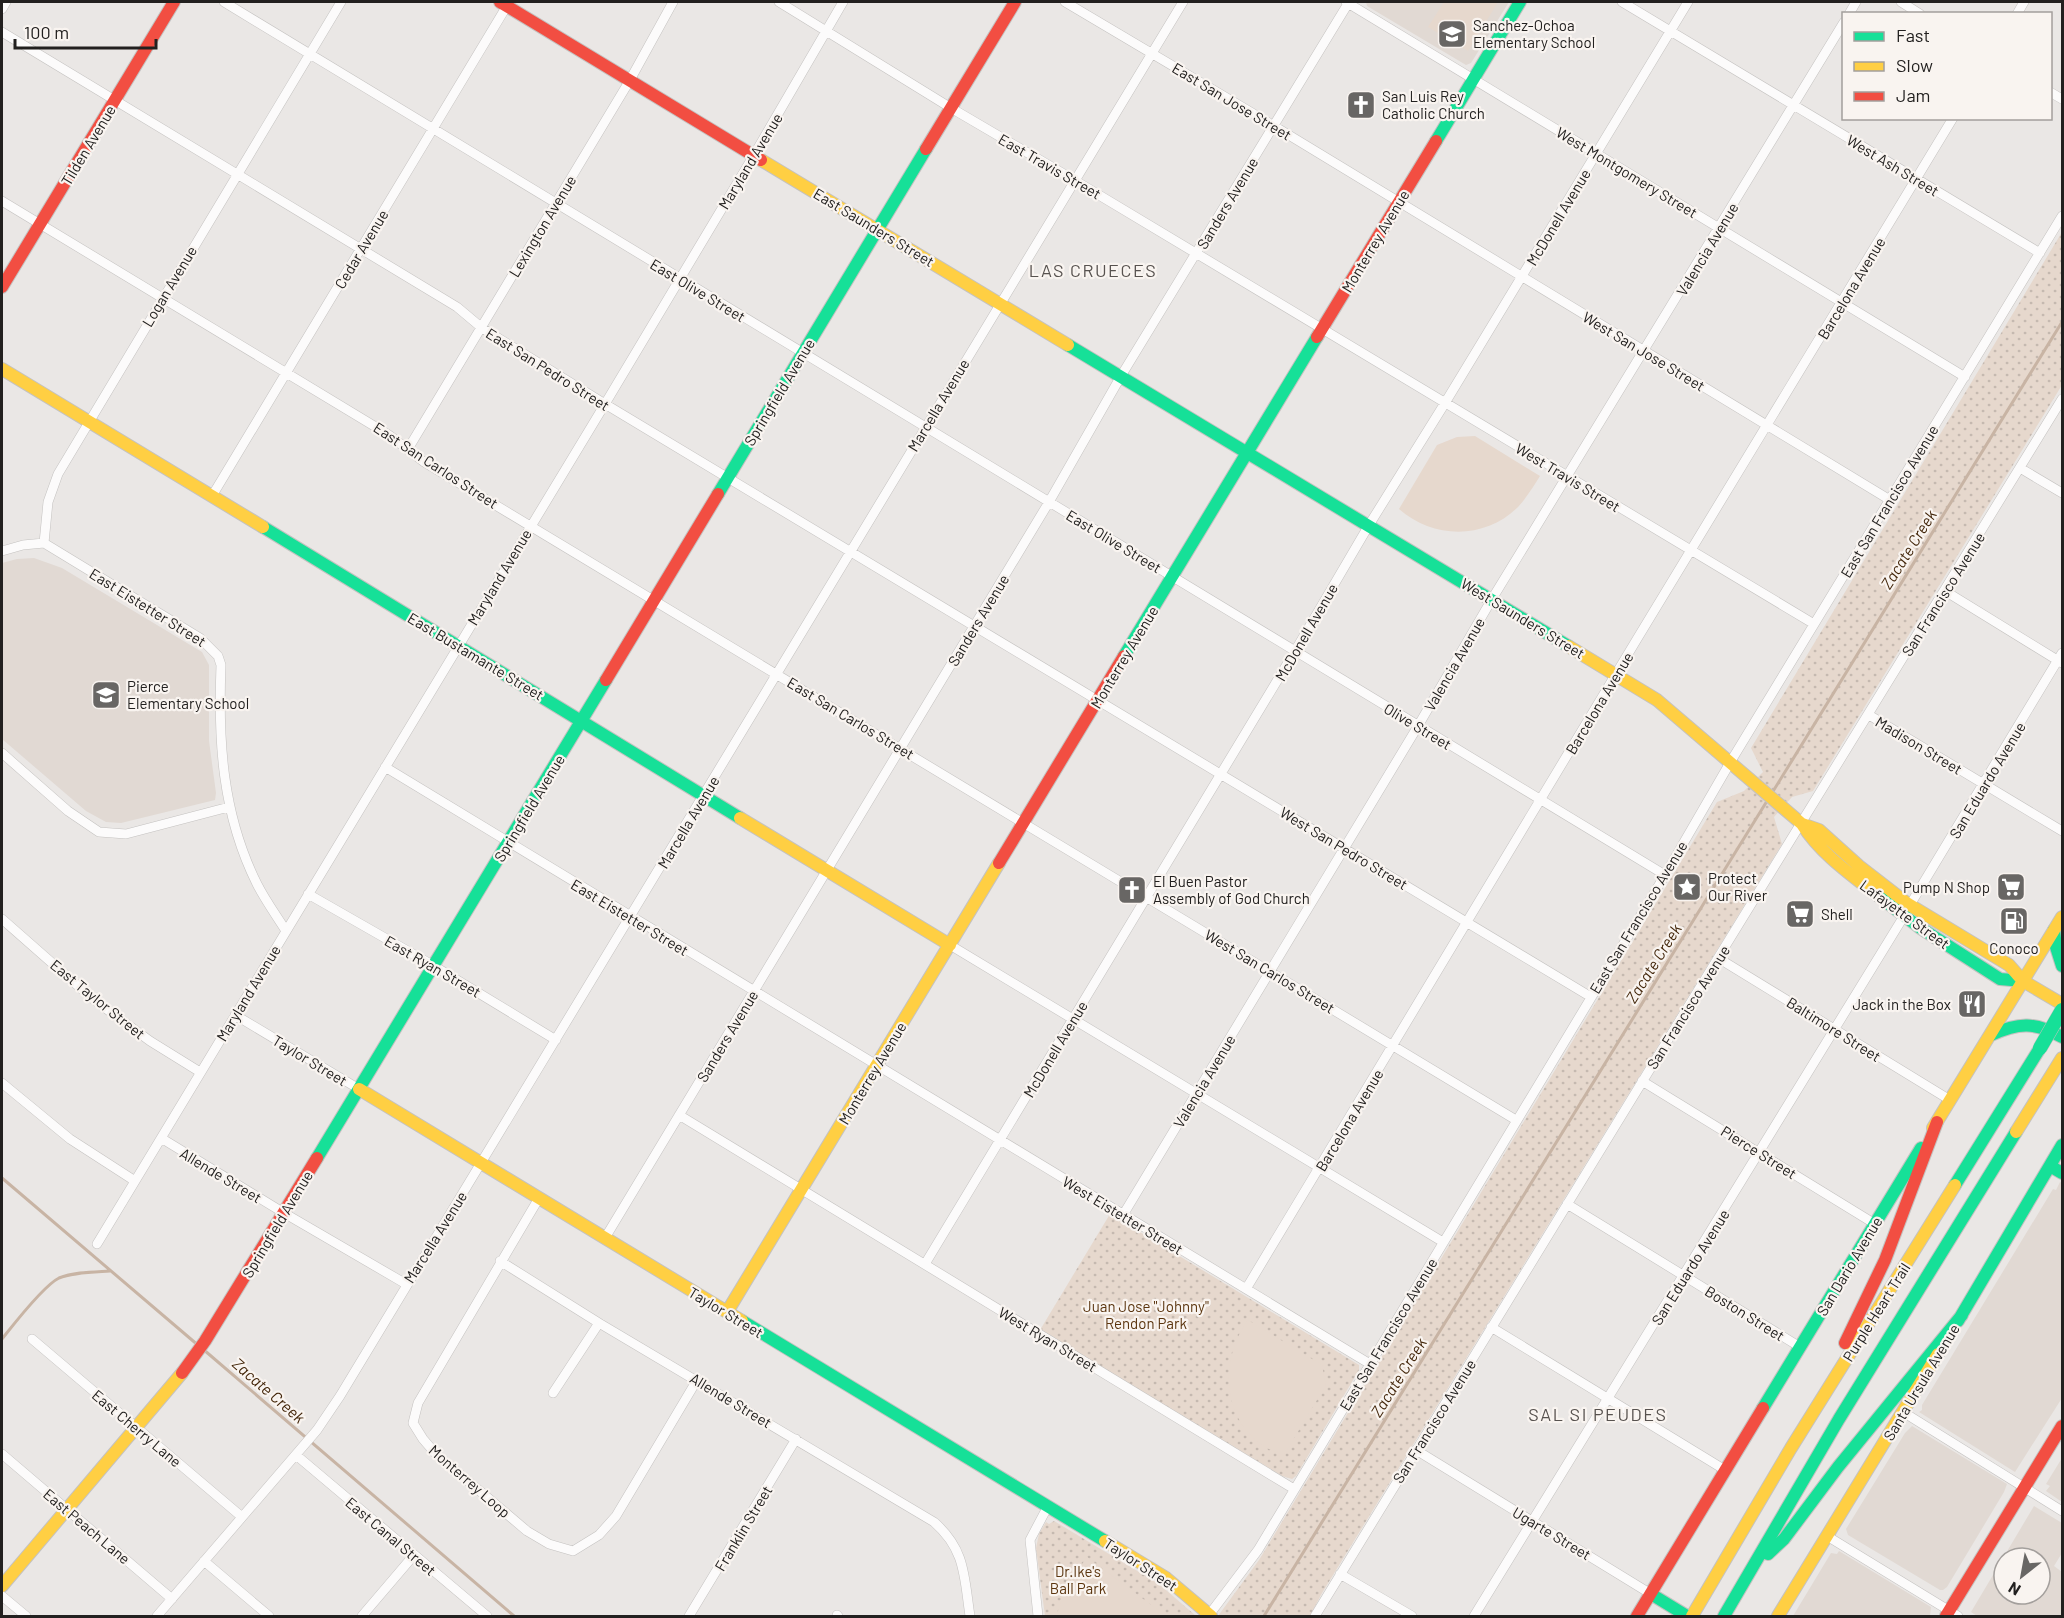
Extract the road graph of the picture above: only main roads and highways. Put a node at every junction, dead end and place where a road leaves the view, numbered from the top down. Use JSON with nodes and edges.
{"nodes":[{"id":1,"x":174,"y":2,"type":"edge"},
{"id":2,"x":1015,"y":2,"type":"edge"},
{"id":3,"x":1520,"y":2,"type":"edge"},
{"id":4,"x":506,"y":3,"type":"edge"},
{"id":5,"x":876,"y":228,"type":"junction"},
{"id":6,"x":2,"y":287,"type":"edge"},
{"id":7,"x":2,"y":369,"type":"edge"},
{"id":8,"x":1248,"y":452,"type":"junction"},
{"id":9,"x":582,"y":719,"type":"junction"},
{"id":10,"x":1783,"y":807,"type":"joint"},
{"id":11,"x":2062,"y":916,"type":"edge"},
{"id":12,"x":2054,"y":930,"type":"junction"},
{"id":13,"x":950,"y":945,"type":"junction"},
{"id":14,"x":2062,"y":966,"type":"edge"},
{"id":15,"x":2024,"y":981,"type":"junction"},
{"id":16,"x":2062,"y":1004,"type":"edge"},
{"id":17,"x":2062,"y":1010,"type":"edge"},
{"id":18,"x":1991,"y":1035,"type":"junction"},
{"id":19,"x":2062,"y":1037,"type":"edge"},
{"id":20,"x":2062,"y":1059,"type":"edge"},
{"id":21,"x":359,"y":1089,"type":"junction"},
{"id":22,"x":1937,"y":1122,"type":"junction"},
{"id":23,"x":2062,"y":1145,"type":"edge"},
{"id":24,"x":2056,"y":1170,"type":"edge"},
{"id":25,"x":728,"y":1312,"type":"junction"},
{"id":26,"x":1962,"y":1315,"type":"junction"},
{"id":27,"x":2062,"y":1426,"type":"edge"},
{"id":28,"x":1791,"y":1448,"type":"junction"},
{"id":29,"x":1754,"y":1567,"type":"junction"},
{"id":30,"x":2,"y":1586,"type":"edge"},
{"id":31,"x":1650,"y":1593,"type":"junction"},
{"id":32,"x":1727,"y":1611,"type":"edge"},
{"id":33,"x":1951,"y":1615,"type":"edge"},
{"id":34,"x":1210,"y":1616,"type":"edge"},
{"id":35,"x":1636,"y":1617,"type":"edge"},
{"id":36,"x":1687,"y":1617,"type":"edge"},
{"id":37,"x":1692,"y":1617,"type":"edge"},
{"id":38,"x":1779,"y":1617,"type":"edge"}],
"edges":[{"from":1,"to":6,"type":"main road","name":"Tilden Avenue"},
{"from":2,"to":5,"type":"main road","name":"Springfield Avenue"},
{"from":3,"to":8,"type":"main road","name":"Monterrey Avenue"},
{"from":4,"to":5,"type":"main road","name":"East Saunders Street"},
{"from":5,"to":8,"type":"main road","name":"East Saunders Street"},
{"from":5,"to":9,"type":"main road","name":"Springfield Avenue"},
{"from":7,"to":9,"type":"main road","name":"East Bustamante Street"},
{"from":8,"to":10,"type":"main road","name":"West Saunders Street"},
{"from":8,"to":13,"type":"main road","name":"Monterrey Avenue"},
{"from":9,"to":13,"type":"main road","name":"East Bustamante Street"},
{"from":9,"to":21,"type":"main road","name":"Springfield Avenue"},
{"from":10,"to":15,"type":"main road","name":"Lafayette Street"},
{"from":11,"to":12,"type":"main road","name":"San Dario Avenue"},
{"from":12,"to":14,"type":"main road"},
{"from":12,"to":15,"type":"main road","name":"San Dario Avenue"},
{"from":13,"to":25,"type":"main road","name":"Monterrey Avenue"},
{"from":15,"to":16,"type":"main road","name":"Lafayette Street"},
{"from":15,"to":18,"type":"main road","name":"San Dario Avenue"},
{"from":17,"to":28,"type":"main road","name":"Purple Heart Trail","bridge":true},
{"from":18,"to":19,"type":"main road"},
{"from":18,"to":22,"type":"main road","name":"San Dario Avenue"},
{"from":20,"to":29,"type":"main road","name":"Purple Heart Trail"},
{"from":21,"to":25,"type":"main road","name":"Taylor Street"},
{"from":21,"to":30,"type":"main road","name":"Springfield Avenue"},
{"from":22,"to":28,"type":"main road"},
{"from":22,"to":31,"type":"main road","name":"San Dario Avenue"},
{"from":23,"to":24,"type":"main road","name":"Santa Ursula Avenue"},
{"from":24,"to":26,"type":"main road","name":"Santa Ursula Avenue"},
{"from":25,"to":34,"type":"main road","name":"Taylor Street"},
{"from":26,"to":29,"type":"main road"},
{"from":26,"to":38,"type":"main road","name":"Santa Ursula Avenue"},
{"from":27,"to":33,"type":"main road"},
{"from":28,"to":37,"type":"main road","name":"Purple Heart Trail"},
{"from":29,"to":32,"type":"main road","name":"Purple Heart Trail"},
{"from":31,"to":35,"type":"main road","name":"San Dario Avenue"},
{"from":31,"to":36,"type":"main road","name":"Ugarte Street"}]}
